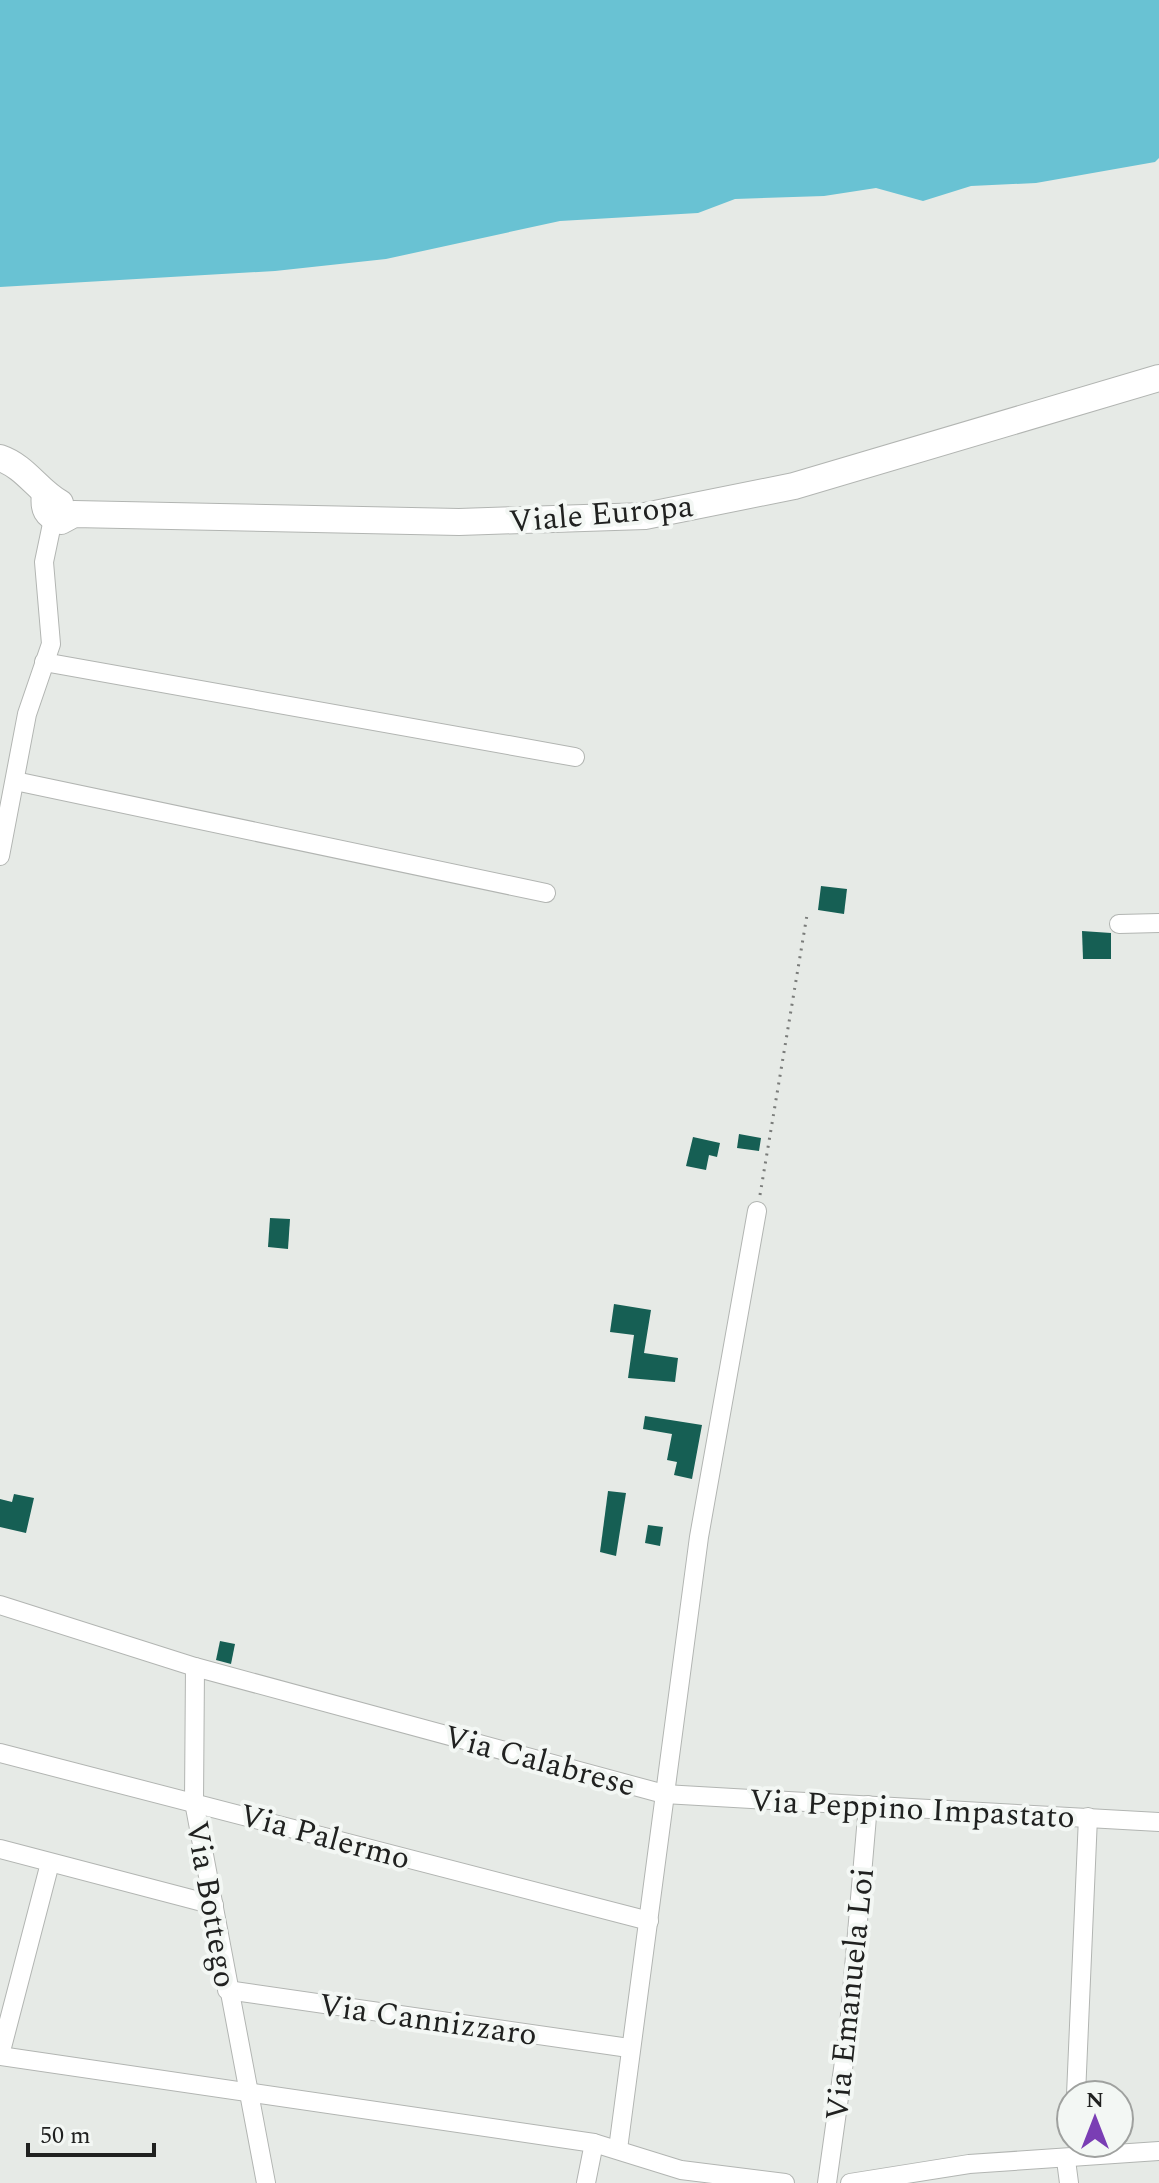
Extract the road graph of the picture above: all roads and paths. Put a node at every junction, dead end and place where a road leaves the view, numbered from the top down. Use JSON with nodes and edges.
{"nodes":[{"id":1,"x":1159,"y":378,"type":"edge"},
{"id":2,"x":0,"y":458,"type":"edge"},
{"id":3,"x":63,"y":510,"type":"junction"},
{"id":4,"x":44,"y":662,"type":"junction"},
{"id":5,"x":575,"y":757,"type":"dead end"},
{"id":6,"x":15,"y":781,"type":"junction"},
{"id":7,"x":0,"y":856,"type":"edge"},
{"id":8,"x":546,"y":893,"type":"dead end"},
{"id":9,"x":807,"y":915,"type":"dead end"},
{"id":10,"x":1159,"y":923,"type":"edge"},
{"id":11,"x":1119,"y":924,"type":"dead end"},
{"id":12,"x":757,"y":1211,"type":"joint"},
{"id":13,"x":0,"y":1605,"type":"edge"},
{"id":14,"x":195,"y":1667,"type":"junction"},
{"id":15,"x":0,"y":1753,"type":"edge"},
{"id":16,"x":664,"y":1794,"type":"junction"},
{"id":17,"x":194,"y":1802,"type":"junction"},
{"id":18,"x":868,"y":1805,"type":"junction"},
{"id":19,"x":1088,"y":1817,"type":"junction"},
{"id":20,"x":1159,"y":1822,"type":"edge"},
{"id":21,"x":0,"y":1849,"type":"edge"},
{"id":22,"x":50,"y":1863,"type":"junction"},
{"id":23,"x":214,"y":1905,"type":"junction"},
{"id":24,"x":649,"y":1921,"type":"junction"},
{"id":25,"x":227,"y":1990,"type":"junction"},
{"id":26,"x":629,"y":2048,"type":"junction"},
{"id":27,"x":0,"y":2056,"type":"edge"},
{"id":28,"x":1077,"y":2079,"type":"edge"},
{"id":29,"x":247,"y":2091,"type":"junction"},
{"id":30,"x":594,"y":2143,"type":"junction"},
{"id":31,"x":618,"y":2149,"type":"junction"},
{"id":32,"x":1159,"y":2151,"type":"edge"},
{"id":33,"x":1135,"y":2152,"type":"edge"},
{"id":34,"x":1055,"y":2156,"type":"edge"},
{"id":35,"x":1071,"y":2159,"type":"edge"},
{"id":36,"x":266,"y":2183,"type":"edge"},
{"id":37,"x":586,"y":2183,"type":"edge"},
{"id":38,"x":785,"y":2183,"type":"edge"},
{"id":39,"x":827,"y":2183,"type":"edge"},
{"id":40,"x":850,"y":2183,"type":"edge"},
{"id":41,"x":1069,"y":2183,"type":"edge"}],
"edges":[{"from":1,"to":3,"type":"street","name":"Viale Europa"},
{"from":2,"to":3,"type":"street"},
{"from":3,"to":4,"type":"street"},
{"from":4,"to":5,"type":"street"},
{"from":4,"to":6,"type":"street"},
{"from":6,"to":7,"type":"street"},
{"from":6,"to":8,"type":"street"},
{"from":9,"to":12,"type":"path"},
{"from":10,"to":11,"type":"street"},
{"from":12,"to":16,"type":"street"},
{"from":13,"to":14,"type":"street","name":"Via Calabrese"},
{"from":14,"to":16,"type":"street","name":"Via Calabrese"},
{"from":14,"to":17,"type":"street","name":"Via Bottego"},
{"from":15,"to":17,"type":"street","name":"Via Palermo"},
{"from":16,"to":18,"type":"street","name":"Via Peppino Impastato"},
{"from":16,"to":24,"type":"street","name":"Via Calabrese"},
{"from":17,"to":23,"type":"street","name":"Via Bottego"},
{"from":17,"to":24,"type":"street","name":"Via Palermo"},
{"from":18,"to":19,"type":"street","name":"Via Peppino Impastato"},
{"from":18,"to":39,"type":"street","name":"Via Emanuela Loi"},
{"from":19,"to":20,"type":"street","name":"Via Peppino Impastato"},
{"from":19,"to":28,"type":"street"},
{"from":21,"to":22,"type":"street"},
{"from":22,"to":23,"type":"street"},
{"from":22,"to":27,"type":"street"},
{"from":23,"to":25,"type":"street","name":"Via Bottego"},
{"from":24,"to":26,"type":"street","name":"Via Calabrese"},
{"from":25,"to":26,"type":"street","name":"Via Cannizzaro"},
{"from":25,"to":29,"type":"street","name":"Via Bottego"},
{"from":26,"to":31,"type":"street","name":"Via Calabrese"},
{"from":27,"to":29,"type":"street"},
{"from":29,"to":30,"type":"street"},
{"from":29,"to":36,"type":"street","name":"Via Bottego"},
{"from":30,"to":31,"type":"street"},
{"from":30,"to":37,"type":"street"},
{"from":31,"to":38,"type":"street"},
{"from":32,"to":33,"type":"street"},
{"from":34,"to":40,"type":"street"},
{"from":35,"to":41,"type":"street"}]}
